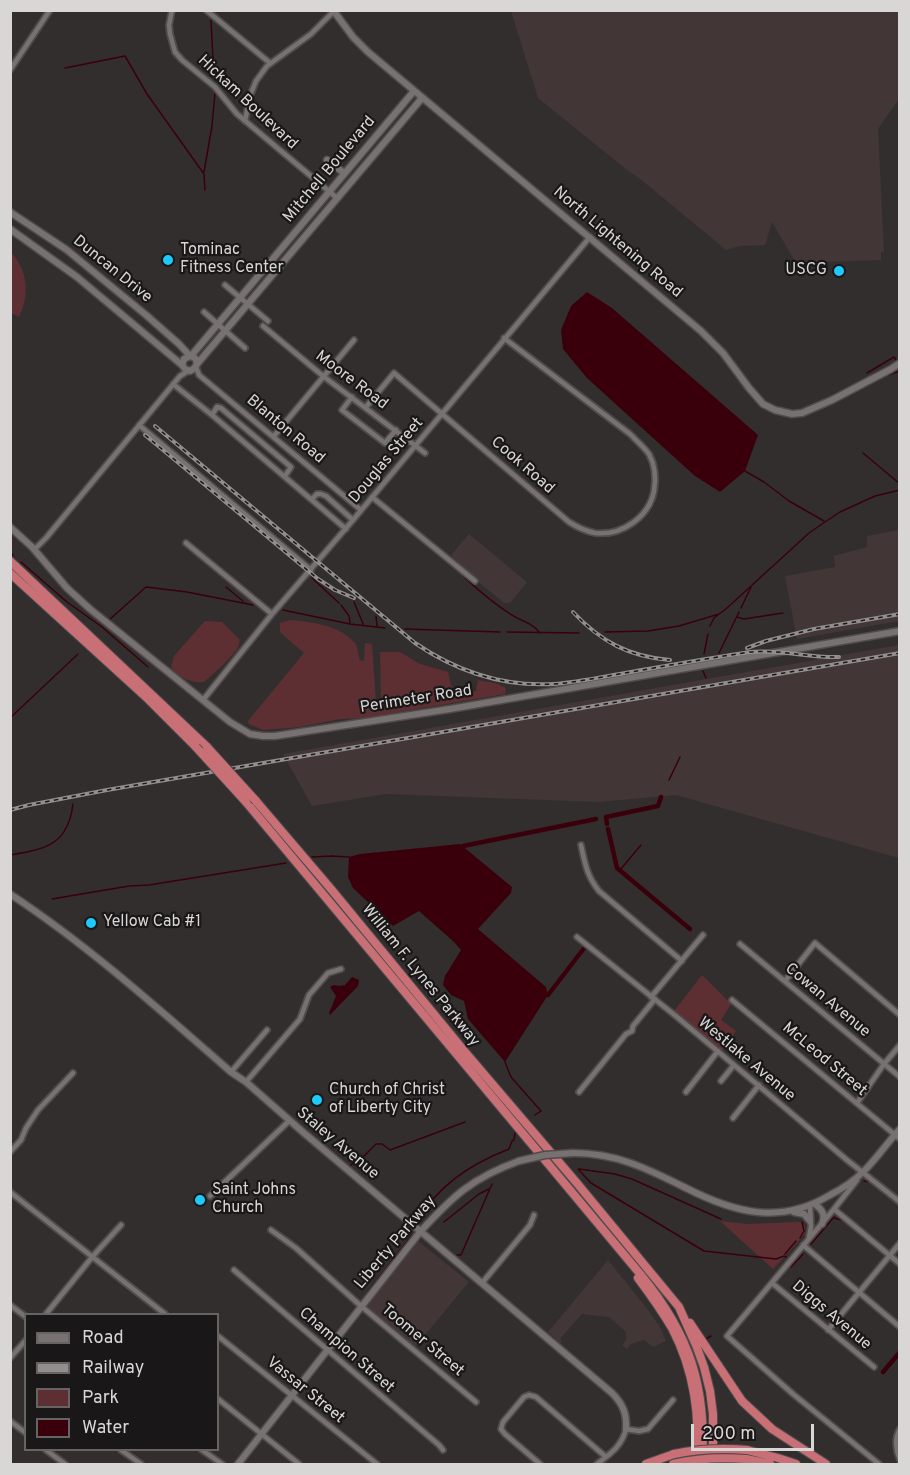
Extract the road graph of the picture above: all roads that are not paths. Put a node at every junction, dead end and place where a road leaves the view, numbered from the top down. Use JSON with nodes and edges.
{"nodes":[{"id":1,"x":50,"y":10,"type":"edge"},
{"id":2,"x":172,"y":10,"type":"edge"},
{"id":3,"x":206,"y":10,"type":"edge"},
{"id":4,"x":333,"y":11,"type":"edge"},
{"id":5,"x":270,"y":63,"type":"junction"},
{"id":6,"x":10,"y":70,"type":"edge"},
{"id":7,"x":414,"y":91,"type":"junction"},
{"id":8,"x":422,"y":98,"type":"junction"},
{"id":9,"x":245,"y":121,"type":"junction"},
{"id":10,"x":388,"y":122,"type":"junction"},
{"id":11,"x":396,"y":128,"type":"junction"},
{"id":12,"x":327,"y":160,"type":"dead end"},
{"id":13,"x":344,"y":174,"type":"junction"},
{"id":14,"x":329,"y":191,"type":"junction"},
{"id":15,"x":337,"y":198,"type":"junction"},
{"id":16,"x":10,"y":212,"type":"edge"},
{"id":17,"x":10,"y":229,"type":"edge"},
{"id":18,"x":590,"y":237,"type":"junction"},
{"id":19,"x":81,"y":262,"type":"junction"},
{"id":20,"x":266,"y":267,"type":"junction"},
{"id":21,"x":92,"y":271,"type":"junction"},
{"id":22,"x":72,"y":273,"type":"junction"},
{"id":23,"x":273,"y":273,"type":"junction"},
{"id":24,"x":83,"y":282,"type":"junction"},
{"id":25,"x":225,"y":285,"type":"dead end"},
{"id":26,"x":240,"y":298,"type":"junction"},
{"id":27,"x":247,"y":305,"type":"junction"},
{"id":28,"x":204,"y":312,"type":"dead end"},
{"id":29,"x":218,"y":325,"type":"junction"},
{"id":30,"x":225,"y":331,"type":"junction"},
{"id":31,"x":504,"y":338,"type":"junction"},
{"id":32,"x":354,"y":340,"type":"dead end"},
{"id":33,"x":182,"y":347,"type":"junction"},
{"id":34,"x":245,"y":348,"type":"dead end"},
{"id":35,"x":197,"y":349,"type":"junction"},
{"id":36,"x":190,"y":356,"type":"junction"},
{"id":37,"x":900,"y":363,"type":"edge"},
{"id":38,"x":182,"y":365,"type":"junction"},
{"id":39,"x":197,"y":365,"type":"junction"},
{"id":40,"x":189,"y":371,"type":"junction"},
{"id":41,"x":199,"y":375,"type":"junction"},
{"id":42,"x":180,"y":376,"type":"junction"},
{"id":43,"x":323,"y":376,"type":"junction"},
{"id":44,"x":173,"y":384,"type":"junction"},
{"id":45,"x":352,"y":397,"type":"junction"},
{"id":46,"x":366,"y":408,"type":"junction"},
{"id":47,"x":442,"y":413,"type":"junction"},
{"id":48,"x":212,"y":415,"type":"junction"},
{"id":49,"x":139,"y":425,"type":"junction"},
{"id":50,"x":396,"y":430,"type":"junction"},
{"id":51,"x":274,"y":436,"type":"junction"},
{"id":52,"x":416,"y":445,"type":"junction"},
{"id":53,"x":425,"y":453,"type":"dead end"},
{"id":54,"x":285,"y":477,"type":"junction"},
{"id":55,"x":372,"y":497,"type":"junction"},
{"id":56,"x":312,"y":500,"type":"junction"},
{"id":57,"x":361,"y":510,"type":"junction"},
{"id":58,"x":353,"y":520,"type":"junction"},
{"id":59,"x":10,"y":526,"type":"edge"},
{"id":60,"x":346,"y":529,"type":"junction"},
{"id":61,"x":186,"y":543,"type":"dead end"},
{"id":62,"x":34,"y":550,"type":"junction"},
{"id":63,"x":10,"y":561,"type":"edge"},
{"id":64,"x":311,"y":570,"type":"junction"},
{"id":65,"x":10,"y":573,"type":"edge"},
{"id":66,"x":475,"y":581,"type":"dead end"},
{"id":67,"x":272,"y":614,"type":"junction"},
{"id":68,"x":900,"y":631,"type":"edge"},
{"id":69,"x":203,"y":700,"type":"junction"},
{"id":70,"x":581,"y":845,"type":"dead end"},
{"id":71,"x":10,"y":894,"type":"edge"},
{"id":72,"x":703,"y":935,"type":"dead end"},
{"id":73,"x":577,"y":936,"type":"dead end"},
{"id":74,"x":740,"y":944,"type":"dead end"},
{"id":75,"x":682,"y":962,"type":"junction"},
{"id":76,"x":341,"y":969,"type":"dead end"},
{"id":77,"x":785,"y":981,"type":"junction"},
{"id":78,"x":653,"y":998,"type":"junction"},
{"id":79,"x":732,"y":999,"type":"dead end"},
{"id":80,"x":900,"y":1015,"type":"edge"},
{"id":81,"x":267,"y":1030,"type":"dead end"},
{"id":82,"x":900,"y":1045,"type":"edge"},
{"id":83,"x":718,"y":1051,"type":"junction"},
{"id":84,"x":884,"y":1064,"type":"junction"},
{"id":85,"x":734,"y":1065,"type":"junction"},
{"id":86,"x":231,"y":1072,"type":"junction"},
{"id":87,"x":73,"y":1073,"type":"dead end"},
{"id":88,"x":900,"y":1077,"type":"edge"},
{"id":89,"x":721,"y":1081,"type":"dead end"},
{"id":90,"x":246,"y":1082,"type":"junction"},
{"id":91,"x":759,"y":1085,"type":"junction"},
{"id":92,"x":579,"y":1092,"type":"dead end"},
{"id":93,"x":686,"y":1092,"type":"dead end"},
{"id":94,"x":857,"y":1103,"type":"junction"},
{"id":95,"x":733,"y":1118,"type":"dead end"},
{"id":96,"x":290,"y":1121,"type":"junction"},
{"id":97,"x":898,"y":1134,"type":"edge"},
{"id":98,"x":10,"y":1152,"type":"edge"},
{"id":99,"x":863,"y":1172,"type":"junction"},
{"id":100,"x":10,"y":1192,"type":"edge"},
{"id":101,"x":210,"y":1196,"type":"dead end"},
{"id":102,"x":900,"y":1202,"type":"edge"},
{"id":103,"x":812,"y":1205,"type":"junction"},
{"id":104,"x":834,"y":1209,"type":"junction"},
{"id":105,"x":790,"y":1211,"type":"junction"},
{"id":106,"x":534,"y":1215,"type":"dead end"},
{"id":107,"x":810,"y":1221,"type":"junction"},
{"id":108,"x":822,"y":1224,"type":"junction"},
{"id":109,"x":121,"y":1225,"type":"dead end"},
{"id":110,"x":602,"y":1228,"type":"junction"},
{"id":111,"x":271,"y":1230,"type":"dead end"},
{"id":112,"x":420,"y":1232,"type":"junction"},
{"id":113,"x":808,"y":1240,"type":"junction"},
{"id":114,"x":900,"y":1244,"type":"edge"},
{"id":115,"x":803,"y":1245,"type":"junction"},
{"id":116,"x":93,"y":1256,"type":"junction"},
{"id":117,"x":889,"y":1256,"type":"junction"},
{"id":118,"x":900,"y":1264,"type":"edge"},
{"id":119,"x":234,"y":1270,"type":"dead end"},
{"id":120,"x":482,"y":1283,"type":"junction"},
{"id":121,"x":772,"y":1283,"type":"junction"},
{"id":122,"x":858,"y":1293,"type":"junction"},
{"id":123,"x":10,"y":1305,"type":"edge"},
{"id":124,"x":362,"y":1306,"type":"junction"},
{"id":125,"x":679,"y":1307,"type":"junction"},
{"id":126,"x":47,"y":1313,"type":"edge"},
{"id":127,"x":164,"y":1313,"type":"edge"},
{"id":128,"x":24,"y":1316,"type":"edge"},
{"id":129,"x":900,"y":1327,"type":"edge"},
{"id":130,"x":828,"y":1330,"type":"junction"},
{"id":131,"x":219,"y":1337,"type":"edge"},
{"id":132,"x":24,"y":1342,"type":"edge"},
{"id":133,"x":328,"y":1351,"type":"junction"},
{"id":134,"x":10,"y":1358,"type":"edge"},
{"id":135,"x":874,"y":1367,"type":"dead end"},
{"id":136,"x":292,"y":1395,"type":"junction"},
{"id":137,"x":219,"y":1400,"type":"edge"},
{"id":138,"x":673,"y":1400,"type":"dead end"},
{"id":139,"x":476,"y":1402,"type":"dead end"},
{"id":140,"x":10,"y":1421,"type":"edge"},
{"id":141,"x":626,"y":1428,"type":"junction"},
{"id":142,"x":900,"y":1429,"type":"edge"},
{"id":143,"x":24,"y":1432,"type":"edge"},
{"id":144,"x":261,"y":1434,"type":"junction"},
{"id":145,"x":898,"y":1445,"type":"edge"},
{"id":146,"x":443,"y":1450,"type":"dead end"},
{"id":147,"x":49,"y":1451,"type":"edge"},
{"id":148,"x":124,"y":1451,"type":"edge"},
{"id":149,"x":205,"y":1451,"type":"edge"},
{"id":150,"x":606,"y":1457,"type":"junction"},
{"id":151,"x":900,"y":1460,"type":"edge"},
{"id":152,"x":65,"y":1464,"type":"edge"},
{"id":153,"x":141,"y":1464,"type":"edge"},
{"id":154,"x":222,"y":1464,"type":"edge"},
{"id":155,"x":238,"y":1464,"type":"edge"},
{"id":156,"x":299,"y":1464,"type":"edge"},
{"id":157,"x":377,"y":1464,"type":"edge"},
{"id":158,"x":540,"y":1464,"type":"edge"},
{"id":159,"x":597,"y":1464,"type":"edge"},
{"id":160,"x":646,"y":1464,"type":"edge"},
{"id":161,"x":672,"y":1464,"type":"edge"},
{"id":162,"x":696,"y":1464,"type":"edge"},
{"id":163,"x":702,"y":1464,"type":"edge"},
{"id":164,"x":713,"y":1464,"type":"edge"},
{"id":165,"x":770,"y":1464,"type":"edge"},
{"id":166,"x":796,"y":1464,"type":"edge"},
{"id":167,"x":826,"y":1464,"type":"edge"},
{"id":168,"x":879,"y":1464,"type":"edge"}],
"edges":[{"from":1,"to":6,"type":"street"},
{"from":2,"to":9,"type":"street","name":"Hickam Boulevard"},
{"from":3,"to":5,"type":"street"},
{"from":4,"to":5,"type":"street"},
{"from":4,"to":7,"type":"street","name":"North Lightening Road"},
{"from":5,"to":9,"type":"street"},
{"from":7,"to":8,"type":"street","name":"North Lightening Road"},
{"from":7,"to":10,"type":"street","name":"Mitchell Boulevard"},
{"from":8,"to":11,"type":"street","name":"Mitchell Boulevard"},
{"from":8,"to":18,"type":"street","name":"North Lightening Road"},
{"from":9,"to":14,"type":"street","name":"Hickam Boulevard"},
{"from":10,"to":11,"type":"street"},
{"from":10,"to":13,"type":"street","name":"Mitchell Boulevard"},
{"from":11,"to":15,"type":"street","name":"Mitchell Boulevard"},
{"from":12,"to":13,"type":"street"},
{"from":13,"to":14,"type":"street","name":"Mitchell Boulevard"},
{"from":14,"to":15,"type":"street","name":"Hickam Boulevard"},
{"from":14,"to":20,"type":"street","name":"Mitchell Boulevard"},
{"from":15,"to":23,"type":"street","name":"Mitchell Boulevard"},
{"from":16,"to":19,"type":"street","name":"Duncan Drive"},
{"from":17,"to":22,"type":"street","name":"Duncan Drive"},
{"from":18,"to":31,"type":"street","name":"Douglas Street"},
{"from":18,"to":37,"type":"street","name":"North Lightening Road"},
{"from":19,"to":21,"type":"street","name":"Duncan Drive"},
{"from":19,"to":22,"type":"street"},
{"from":20,"to":23,"type":"street"},
{"from":20,"to":26,"type":"street","name":"Mitchell Boulevard"},
{"from":21,"to":24,"type":"street"},
{"from":21,"to":33,"type":"street","name":"Duncan Drive"},
{"from":22,"to":24,"type":"street","name":"Duncan Drive"},
{"from":23,"to":27,"type":"street","name":"Mitchell Boulevard"},
{"from":24,"to":38,"type":"street","name":"Duncan Drive"},
{"from":25,"to":26,"type":"street","name":"Moore Road"},
{"from":26,"to":27,"type":"street","name":"Moore Road"},
{"from":26,"to":29,"type":"street","name":"Mitchell Boulevard"},
{"from":27,"to":30,"type":"street","name":"Mitchell Boulevard"},
{"from":27,"to":43,"type":"street","name":"Moore Road"},
{"from":28,"to":29,"type":"street"},
{"from":29,"to":30,"type":"street"},
{"from":29,"to":35,"type":"street","name":"Mitchell Boulevard"},
{"from":30,"to":34,"type":"street"},
{"from":30,"to":39,"type":"street","name":"Mitchell Boulevard"},
{"from":31,"to":47,"type":"street","name":"Douglas Street"},
{"from":31,"to":47,"type":"street","name":"Cook Road"},
{"from":32,"to":43,"type":"street"},
{"from":33,"to":35,"type":"street"},
{"from":33,"to":36,"type":"street","name":"Duncan Drive"},
{"from":35,"to":36,"type":"street","name":"Mitchell Boulevard"},
{"from":36,"to":38,"type":"street"},
{"from":36,"to":39,"type":"street"},
{"from":38,"to":40,"type":"street"},
{"from":38,"to":42,"type":"street"},
{"from":39,"to":40,"type":"street"},
{"from":39,"to":41,"type":"street"},
{"from":40,"to":41,"type":"street","name":"Blanton Road"},
{"from":40,"to":42,"type":"street"},
{"from":41,"to":51,"type":"street","name":"Blanton Road"},
{"from":42,"to":44,"type":"street"},
{"from":43,"to":45,"type":"street","name":"Moore Road"},
{"from":43,"to":51,"type":"street"},
{"from":44,"to":48,"type":"street"},
{"from":44,"to":49,"type":"street"},
{"from":45,"to":46,"type":"street","name":"Moore Road"},
{"from":45,"to":50,"type":"street"},
{"from":46,"to":47,"type":"street","name":"Cook Road"},
{"from":46,"to":50,"type":"street","name":"Moore Road"},
{"from":47,"to":52,"type":"street","name":"Douglas Street"},
{"from":48,"to":54,"type":"street"},
{"from":48,"to":54,"type":"street"},
{"from":49,"to":62,"type":"street"},
{"from":49,"to":64,"type":"street"},
{"from":50,"to":52,"type":"street","name":"Moore Road"},
{"from":51,"to":57,"type":"street","name":"Blanton Road"},
{"from":52,"to":53,"type":"street","name":"Moore Road"},
{"from":52,"to":55,"type":"street","name":"Douglas Street"},
{"from":54,"to":56,"type":"street"},
{"from":55,"to":57,"type":"street","name":"Douglas Street"},
{"from":55,"to":66,"type":"street"},
{"from":56,"to":58,"type":"street"},
{"from":56,"to":60,"type":"street"},
{"from":57,"to":58,"type":"street","name":"Douglas Street"},
{"from":58,"to":60,"type":"street","name":"Douglas Street"},
{"from":59,"to":62,"type":"street","name":"Perimeter Road"},
{"from":60,"to":64,"type":"street","name":"Douglas Street"},
{"from":61,"to":67,"type":"street"},
{"from":62,"to":69,"type":"street","name":"Perimeter Road"},
{"from":63,"to":125,"type":"highway","name":"William F. Lynes Parkway","bridge":true},
{"from":64,"to":67,"type":"street","name":"Douglas Street"},
{"from":65,"to":110,"type":"highway","name":"William F. Lynes Parkway","bridge":true},
{"from":67,"to":69,"type":"street","name":"Douglas Street"},
{"from":68,"to":69,"type":"street","name":"Perimeter Road"},
{"from":70,"to":75,"type":"street"},
{"from":71,"to":86,"type":"street","name":"Staley Avenue"},
{"from":72,"to":75,"type":"street"},
{"from":73,"to":78,"type":"street","name":"Westlake Avenue"},
{"from":74,"to":77,"type":"street","name":"Cowan Avenue"},
{"from":75,"to":78,"type":"street"},
{"from":76,"to":90,"type":"street"},
{"from":77,"to":80,"type":"street"},
{"from":77,"to":84,"type":"street","name":"Cowan Avenue"},
{"from":78,"to":83,"type":"street","name":"Westlake Avenue"},
{"from":78,"to":92,"type":"street"},
{"from":79,"to":94,"type":"street","name":"McLeod Street"},
{"from":81,"to":86,"type":"street"},
{"from":82,"to":84,"type":"street"},
{"from":83,"to":85,"type":"street","name":"Westlake Avenue"},
{"from":83,"to":93,"type":"street"},
{"from":84,"to":88,"type":"street","name":"Cowan Avenue"},
{"from":84,"to":94,"type":"street"},
{"from":85,"to":89,"type":"street"},
{"from":85,"to":91,"type":"street","name":"Westlake Avenue"},
{"from":86,"to":90,"type":"street","name":"Staley Avenue"},
{"from":87,"to":98,"type":"street"},
{"from":90,"to":96,"type":"street","name":"Staley Avenue"},
{"from":91,"to":95,"type":"street"},
{"from":91,"to":99,"type":"street","name":"Westlake Avenue"},
{"from":94,"to":97,"type":"street","name":"McLeod Street"},
{"from":96,"to":101,"type":"street"},
{"from":96,"to":112,"type":"street","name":"Staley Avenue"},
{"from":97,"to":99,"type":"street","name":"Liberty Parkway"},
{"from":99,"to":102,"type":"street","name":"Westlake Avenue"},
{"from":99,"to":103,"type":"street","name":"Liberty Parkway"},
{"from":99,"to":104,"type":"street"},
{"from":100,"to":116,"type":"street"},
{"from":103,"to":105,"type":"street","name":"Liberty Parkway"},
{"from":103,"to":107,"type":"street"},
{"from":103,"to":108,"type":"street"},
{"from":104,"to":108,"type":"street"},
{"from":104,"to":117,"type":"street"},
{"from":105,"to":107,"type":"street"},
{"from":105,"to":112,"type":"street","name":"Liberty Parkway","bridge":true},
{"from":106,"to":120,"type":"street"},
{"from":107,"to":113,"type":"street"},
{"from":108,"to":113,"type":"street"},
{"from":109,"to":116,"type":"street"},
{"from":110,"to":162,"type":"highway"},
{"from":110,"to":163,"type":"highway","name":"William F. Lynes Parkway"},
{"from":111,"to":124,"type":"street","name":"Toomer Street"},
{"from":112,"to":120,"type":"street","name":"Staley Avenue"},
{"from":112,"to":124,"type":"street","name":"Liberty Parkway"},
{"from":113,"to":115,"type":"street"},
{"from":114,"to":117,"type":"street"},
{"from":115,"to":121,"type":"street"},
{"from":115,"to":122,"type":"street"},
{"from":116,"to":126,"type":"street"},
{"from":116,"to":127,"type":"street"},
{"from":117,"to":118,"type":"street"},
{"from":117,"to":122,"type":"street"},
{"from":119,"to":133,"type":"street","name":"Champion Street"},
{"from":120,"to":141,"type":"street","name":"Staley Avenue"},
{"from":121,"to":130,"type":"street","name":"Diggs Avenue"},
{"from":121,"to":168,"type":"street"},
{"from":122,"to":129,"type":"street"},
{"from":122,"to":130,"type":"street"},
{"from":123,"to":128,"type":"street"},
{"from":124,"to":133,"type":"street","name":"Liberty Parkway"},
{"from":124,"to":139,"type":"street","name":"Toomer Street"},
{"from":125,"to":164,"type":"highway","name":"William F. Lynes Parkway"},
{"from":125,"to":167,"type":"highway"},
{"from":130,"to":135,"type":"street","name":"Diggs Avenue"},
{"from":131,"to":136,"type":"street","name":"Vassar Street"},
{"from":132,"to":134,"type":"street"},
{"from":133,"to":136,"type":"street","name":"Liberty Parkway"},
{"from":133,"to":146,"type":"street","name":"Champion Street"},
{"from":136,"to":144,"type":"street","name":"Liberty Parkway"},
{"from":136,"to":157,"type":"street","name":"Vassar Street"},
{"from":137,"to":144,"type":"street"},
{"from":138,"to":141,"type":"street"},
{"from":140,"to":143,"type":"street"},
{"from":141,"to":150,"type":"street"},
{"from":142,"to":145,"type":"street"},
{"from":144,"to":155,"type":"street","name":"Liberty Parkway"},
{"from":144,"to":156,"type":"street"},
{"from":145,"to":151,"type":"street"},
{"from":147,"to":152,"type":"street"},
{"from":148,"to":153,"type":"street"},
{"from":149,"to":154,"type":"street"},
{"from":150,"to":158,"type":"street"},
{"from":150,"to":159,"type":"street"},
{"from":160,"to":166,"type":"highway","bridge":true},
{"from":161,"to":165,"type":"highway","bridge":true}]}
